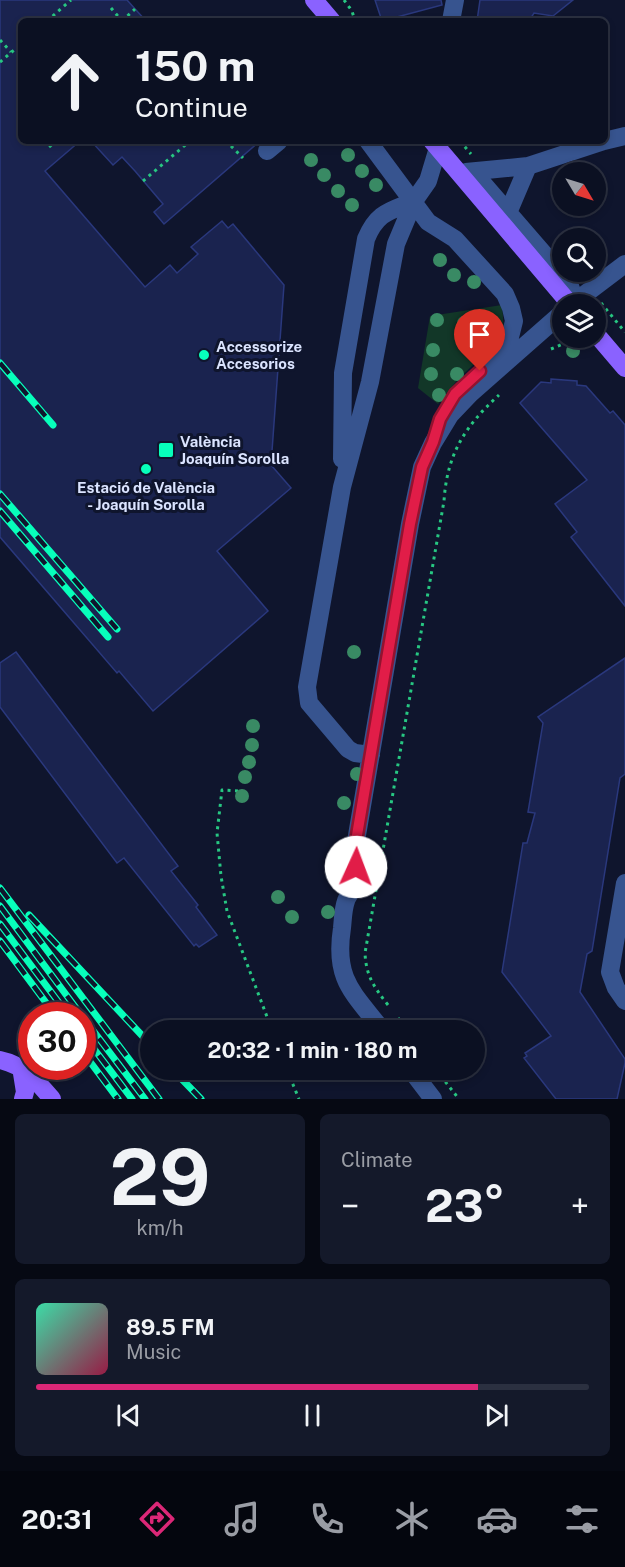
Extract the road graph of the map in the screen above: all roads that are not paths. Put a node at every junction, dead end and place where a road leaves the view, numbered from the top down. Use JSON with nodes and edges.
{"nodes":[{"id":1,"x":314,"y":0,"type":"edge"},
{"id":2,"x":455,"y":0,"type":"edge"},
{"id":3,"x":329,"y":18,"type":"edge"},
{"id":4,"x":452,"y":18,"type":"edge"},
{"id":5,"x":625,"y":136,"type":"edge"},
{"id":6,"x":608,"y":140,"type":"edge"},
{"id":7,"x":370,"y":144,"type":"edge"},
{"id":8,"x":437,"y":144,"type":"edge"},
{"id":9,"x":595,"y":144,"type":"edge"},
{"id":10,"x":528,"y":166,"type":"junction"},
{"id":11,"x":469,"y":168,"type":"junction"},
{"id":12,"x":414,"y":201,"type":"junction"},
{"id":13,"x":506,"y":218,"type":"junction"},
{"id":14,"x":625,"y":264,"type":"edge"},
{"id":15,"x":562,"y":294,"type":"edge"},
{"id":16,"x":584,"y":294,"type":"edge"},
{"id":17,"x":552,"y":322,"type":"edge"},
{"id":18,"x":606,"y":346,"type":"edge"},
{"id":19,"x":625,"y":368,"type":"edge"},
{"id":20,"x":433,"y":442,"type":"junction"},
{"id":21,"x":342,"y":487,"type":"junction"},
{"id":22,"x":371,"y":755,"type":"junction"},
{"id":23,"x":625,"y":883,"type":"edge"},
{"id":24,"x":625,"y":1001,"type":"edge"},
{"id":25,"x":374,"y":1020,"type":"edge"},
{"id":26,"x":8,"y":1062,"type":"edge"},
{"id":27,"x":419,"y":1080,"type":"edge"},
{"id":28,"x":23,"y":1099,"type":"edge"},
{"id":29,"x":52,"y":1099,"type":"edge"},
{"id":30,"x":433,"y":1099,"type":"edge"}],
"edges":[{"from":1,"to":3,"type":"main road"},
{"from":2,"to":4,"type":"street"},
{"from":5,"to":6,"type":"street"},
{"from":7,"to":12,"type":"street"},
{"from":8,"to":11,"type":"main road"},
{"from":8,"to":12,"type":"street"},
{"from":9,"to":10,"type":"street"},
{"from":10,"to":11,"type":"street"},
{"from":10,"to":13,"type":"street"},
{"from":11,"to":13,"type":"main road"},
{"from":12,"to":20,"type":"street"},
{"from":12,"to":21,"type":"street"},
{"from":12,"to":21,"type":"street"},
{"from":13,"to":15,"type":"main road"},
{"from":14,"to":16,"type":"street"},
{"from":17,"to":20,"type":"street"},
{"from":18,"to":19,"type":"main road"},
{"from":20,"to":22,"type":"street"},
{"from":21,"to":22,"type":"street"},
{"from":22,"to":25,"type":"street"},
{"from":23,"to":24,"type":"street"},
{"from":26,"to":28,"type":"main road"},
{"from":26,"to":29,"type":"main road"},
{"from":27,"to":30,"type":"street"}]}
